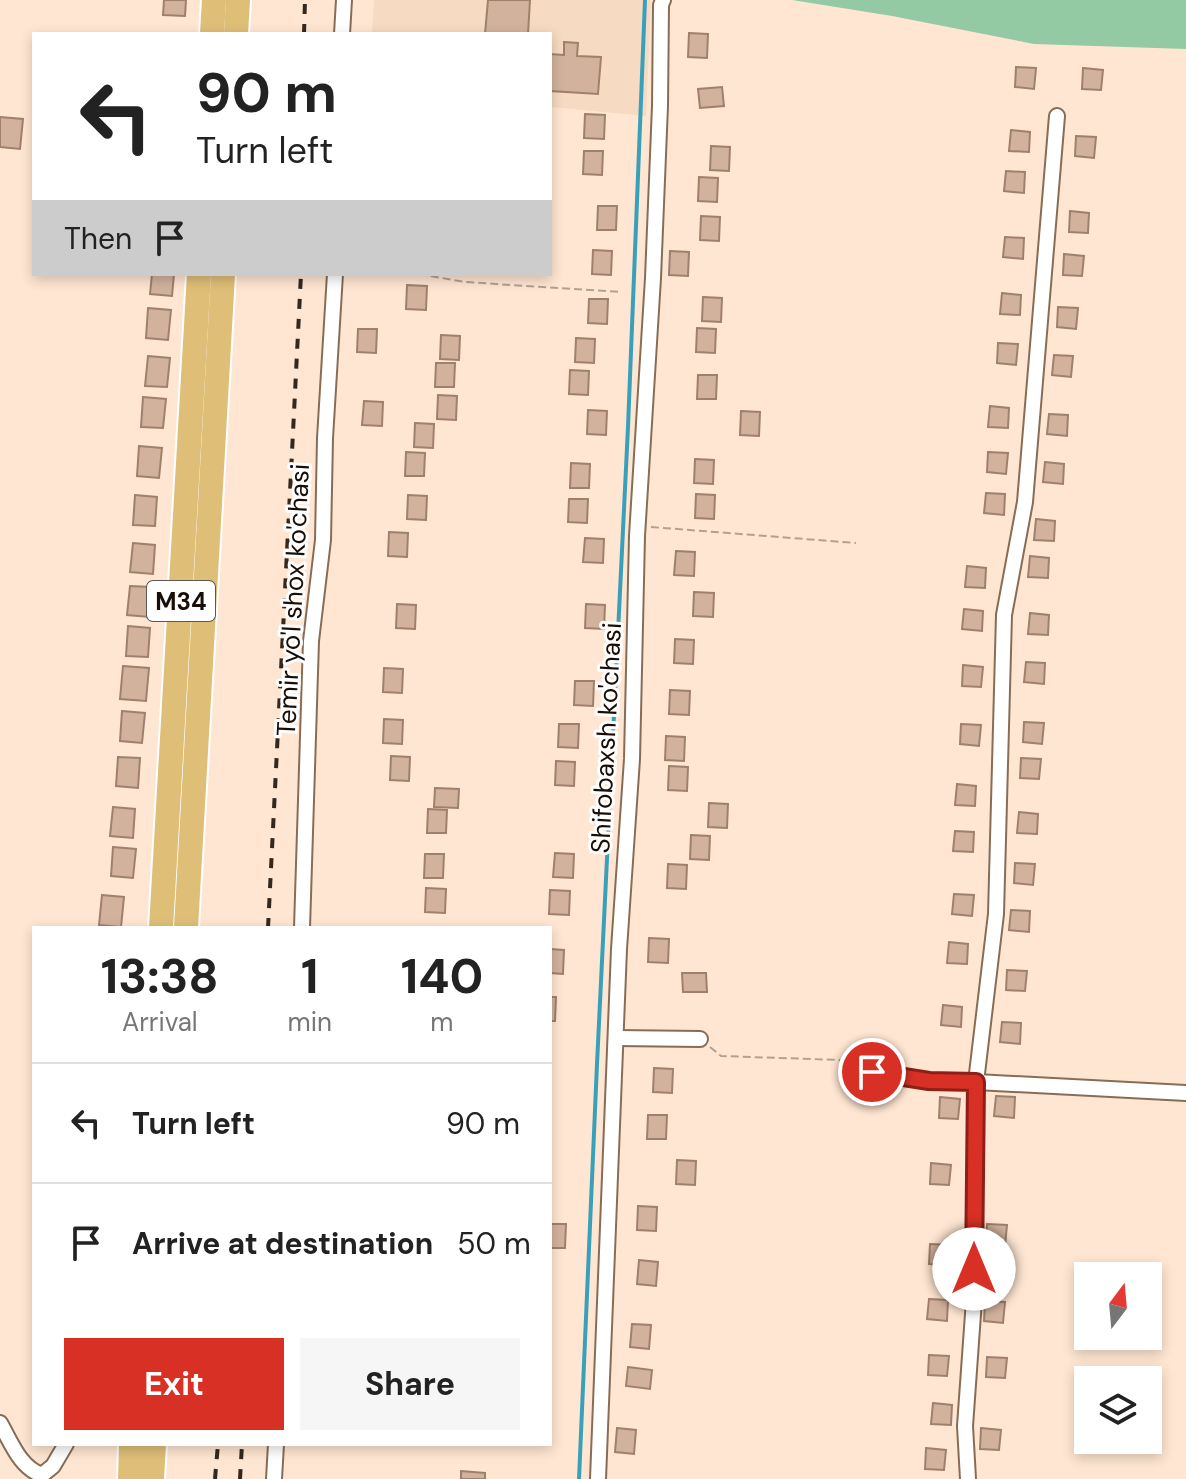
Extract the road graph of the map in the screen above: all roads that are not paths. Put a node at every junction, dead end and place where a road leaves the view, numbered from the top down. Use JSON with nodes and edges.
{"nodes":[{"id":1,"x":214,"y":0,"type":"edge"},
{"id":2,"x":238,"y":0,"type":"edge"},
{"id":3,"x":344,"y":0,"type":"edge"},
{"id":4,"x":663,"y":0,"type":"edge"},
{"id":5,"x":212,"y":32,"type":"edge"},
{"id":6,"x":236,"y":32,"type":"edge"},
{"id":7,"x":342,"y":32,"type":"edge"},
{"id":8,"x":1057,"y":116,"type":"dead end"},
{"id":9,"x":199,"y":276,"type":"edge"},
{"id":10,"x":223,"y":276,"type":"edge"},
{"id":11,"x":335,"y":276,"type":"edge"},
{"id":12,"x":161,"y":926,"type":"edge"},
{"id":13,"x":186,"y":926,"type":"edge"},
{"id":14,"x":302,"y":926,"type":"edge"},
{"id":15,"x":616,"y":1038,"type":"junction"},
{"id":16,"x":700,"y":1039,"type":"road end"},
{"id":17,"x":872,"y":1072,"type":"road end"},
{"id":18,"x":976,"y":1082,"type":"junction"},
{"id":19,"x":1186,"y":1093,"type":"edge"},
{"id":20,"x":0,"y":1423,"type":"edge"},
{"id":21,"x":65,"y":1446,"type":"edge"},
{"id":22,"x":131,"y":1446,"type":"edge"},
{"id":23,"x":154,"y":1446,"type":"edge"},
{"id":24,"x":276,"y":1446,"type":"edge"},
{"id":25,"x":130,"y":1479,"type":"edge"},
{"id":26,"x":152,"y":1479,"type":"edge"},
{"id":27,"x":274,"y":1479,"type":"edge"},
{"id":28,"x":598,"y":1479,"type":"edge"},
{"id":29,"x":968,"y":1479,"type":"edge"}],
"edges":[{"from":1,"to":5,"type":"highway"},
{"from":2,"to":6,"type":"highway"},
{"from":3,"to":7,"type":"street"},
{"from":4,"to":15,"type":"street","name":"Shifobaxsh ko'chasi"},
{"from":8,"to":18,"type":"street"},
{"from":9,"to":12,"type":"highway","number":"M34"},
{"from":10,"to":13,"type":"highway","number":"M34"},
{"from":11,"to":14,"type":"street","name":"Temir yo'l shox ko'chasi"},
{"from":15,"to":16,"type":"street"},
{"from":15,"to":28,"type":"street","name":"Shifobaxsh ko'chasi"},
{"from":17,"to":18,"type":"street"},
{"from":18,"to":19,"type":"street"},
{"from":18,"to":29,"type":"street"},
{"from":20,"to":21,"type":"street"},
{"from":22,"to":25,"type":"highway"},
{"from":23,"to":26,"type":"highway"},
{"from":24,"to":27,"type":"street"}]}
